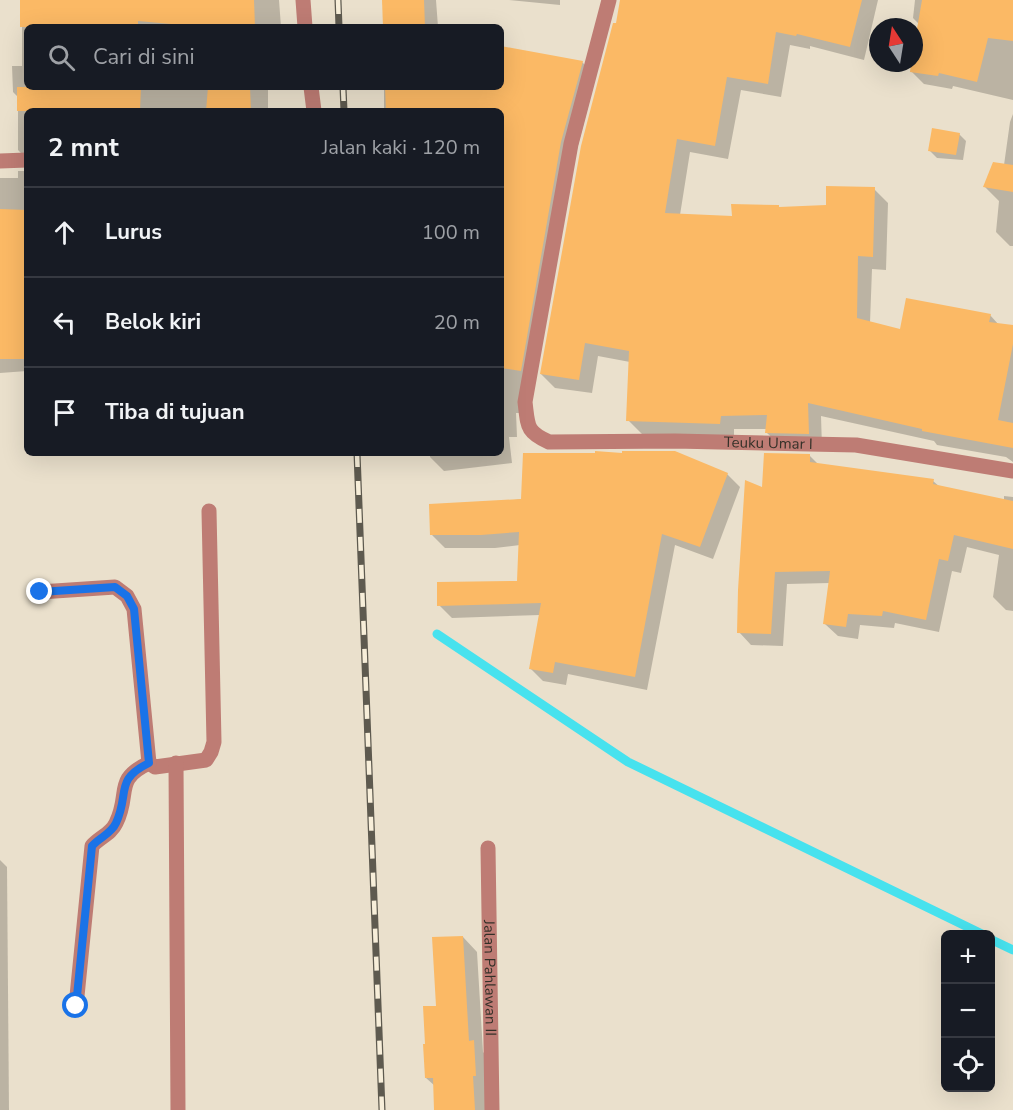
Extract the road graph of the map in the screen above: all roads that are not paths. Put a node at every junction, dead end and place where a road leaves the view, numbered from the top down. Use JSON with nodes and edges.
{"nodes":[{"id":1,"x":303,"y":0,"type":"edge"},
{"id":2,"x":609,"y":0,"type":"edge"},
{"id":3,"x":305,"y":24,"type":"edge"},
{"id":4,"x":311,"y":90,"type":"edge"},
{"id":5,"x":314,"y":108,"type":"edge"},
{"id":6,"x":24,"y":160,"type":"edge"},
{"id":7,"x":0,"y":161,"type":"edge"},
{"id":8,"x":1013,"y":471,"type":"edge"},
{"id":9,"x":209,"y":511,"type":"dead end"},
{"id":10,"x":40,"y":592,"type":"dead end"},
{"id":11,"x":149,"y":763,"type":"junction"},
{"id":12,"x":176,"y":763,"type":"junction"},
{"id":13,"x":488,"y":848,"type":"dead end"},
{"id":14,"x":76,"y":1006,"type":"dead end"},
{"id":15,"x":178,"y":1110,"type":"edge"},
{"id":16,"x":492,"y":1110,"type":"edge"}],
"edges":[{"from":1,"to":3,"type":"street"},
{"from":2,"to":8,"type":"street","name":"Teuku Umar I"},
{"from":4,"to":5,"type":"street"},
{"from":6,"to":7,"type":"street"},
{"from":9,"to":12,"type":"street"},
{"from":10,"to":11,"type":"street"},
{"from":11,"to":12,"type":"street"},
{"from":11,"to":14,"type":"street"},
{"from":12,"to":15,"type":"street"},
{"from":13,"to":16,"type":"street","name":"Jalan Pahlawan II"}]}
